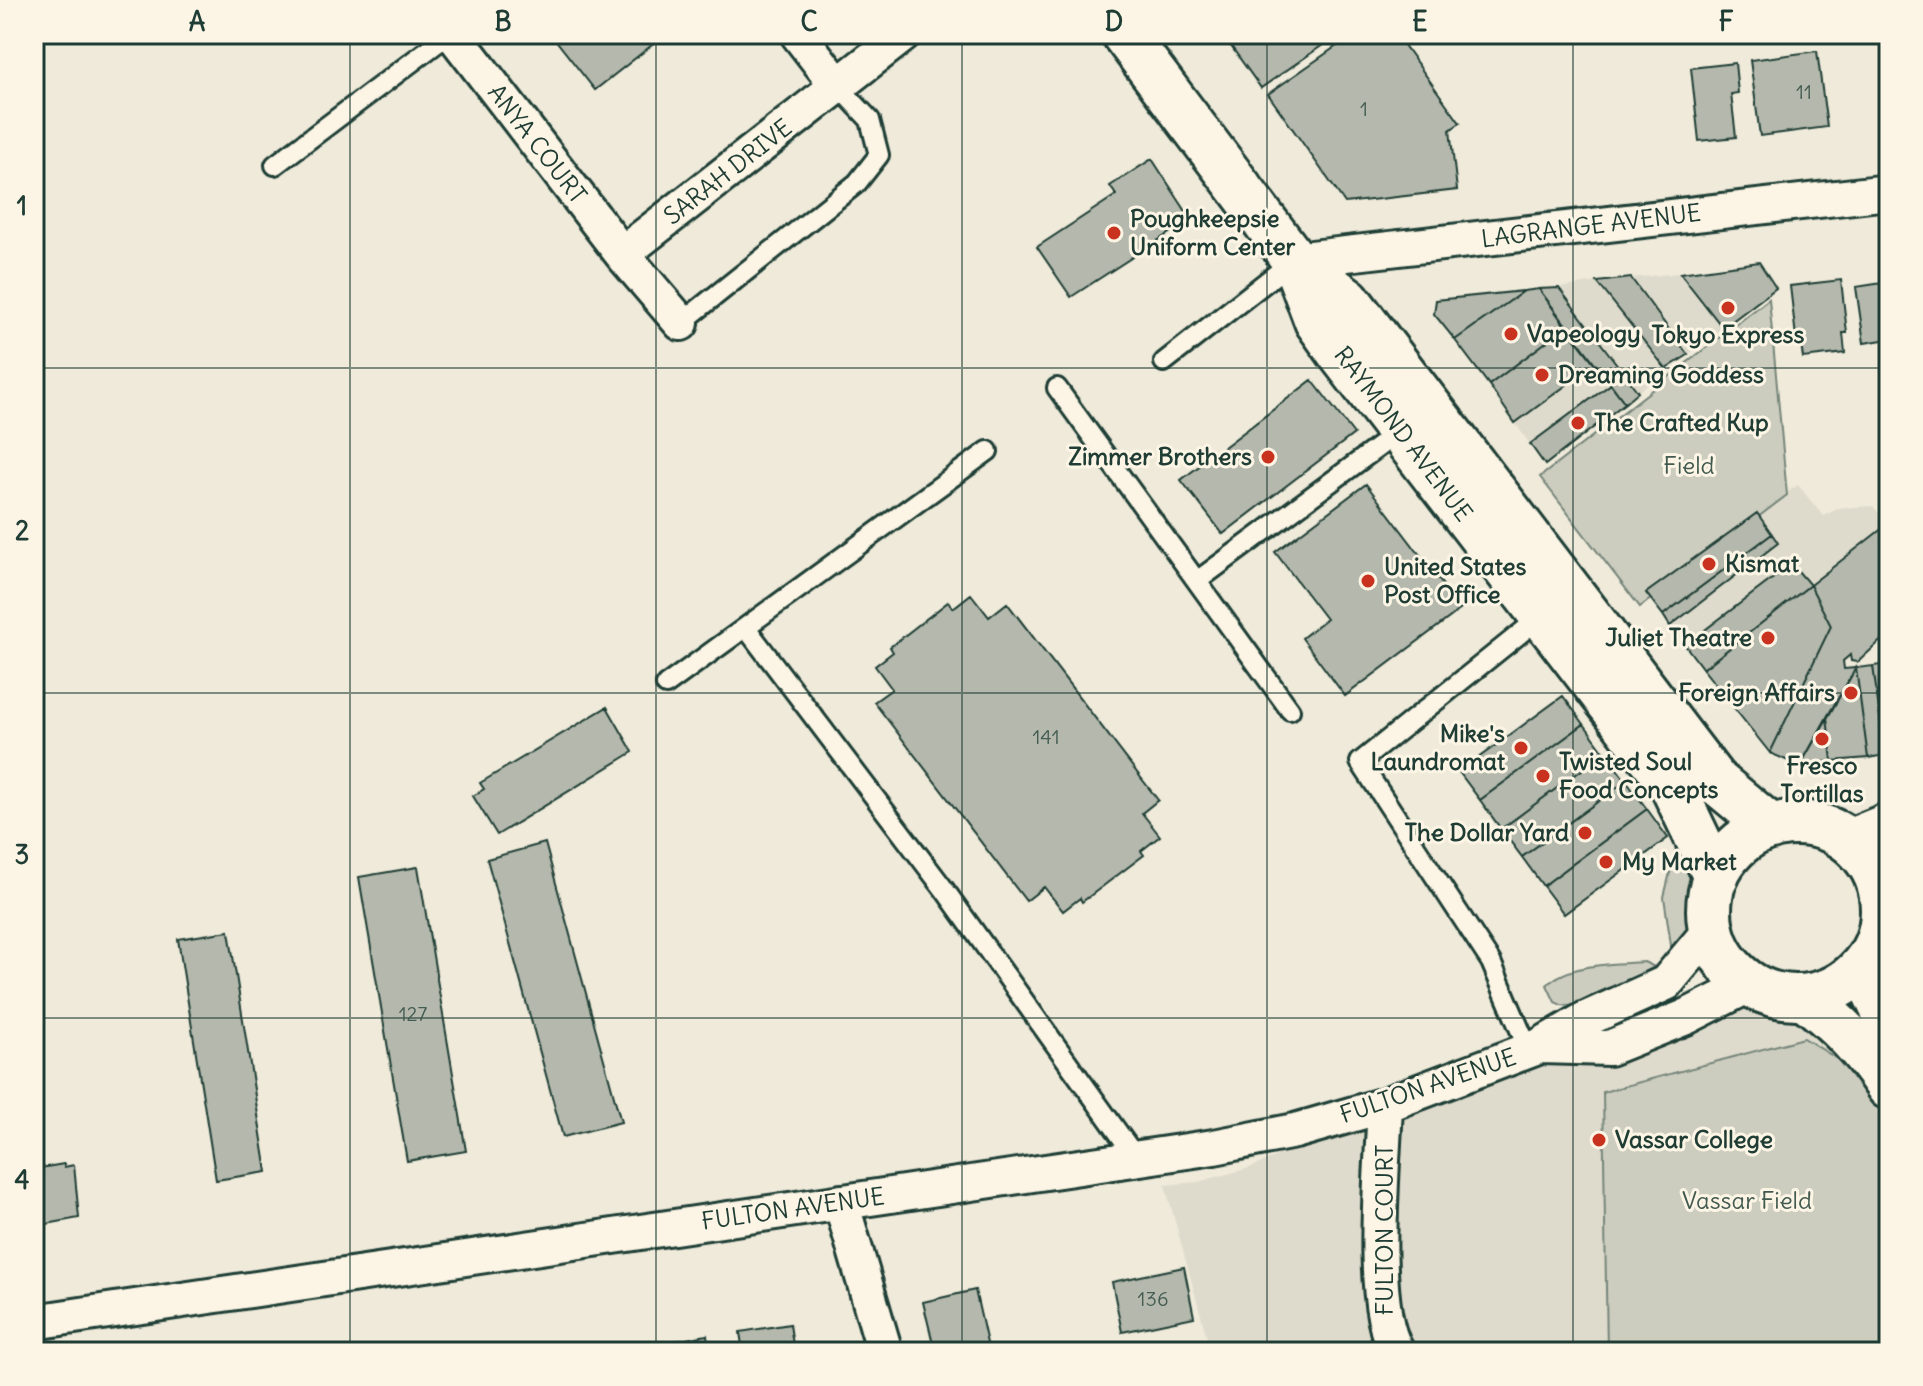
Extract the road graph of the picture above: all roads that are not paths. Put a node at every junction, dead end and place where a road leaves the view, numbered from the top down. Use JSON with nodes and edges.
{"nodes":[{"id":1,"x":451,"y":34,"type":"edge"},
{"id":2,"x":798,"y":34,"type":"edge"},
{"id":3,"x":904,"y":34,"type":"edge"},
{"id":4,"x":1124,"y":34,"type":"edge"},
{"id":5,"x":839,"y":87,"type":"junction"},
{"id":6,"x":275,"y":165,"type":"dead end"},
{"id":7,"x":1889,"y":192,"type":"edge"},
{"id":8,"x":622,"y":254,"type":"junction"},
{"id":9,"x":1294,"y":260,"type":"junction"},
{"id":10,"x":681,"y":323,"type":"joint"},
{"id":11,"x":1164,"y":362,"type":"dead end"},
{"id":12,"x":1057,"y":388,"type":"dead end"},
{"id":13,"x":1400,"y":431,"type":"junction"},
{"id":14,"x":988,"y":451,"type":"dead end"},
{"id":15,"x":1197,"y":581,"type":"junction"},
{"id":16,"x":1542,"y":616,"type":"junction"},
{"id":17,"x":747,"y":629,"type":"junction"},
{"id":18,"x":666,"y":685,"type":"dead end"},
{"id":19,"x":1290,"y":710,"type":"dead end"},
{"id":20,"x":1889,"y":820,"type":"edge"},
{"id":21,"x":1771,"y":827,"type":"junction"},
{"id":22,"x":1845,"y":838,"type":"junction"},
{"id":23,"x":1716,"y":877,"type":"junction"},
{"id":24,"x":1886,"y":888,"type":"edge"},
{"id":25,"x":1711,"y":929,"type":"junction"},
{"id":26,"x":1863,"y":967,"type":"junction"},
{"id":27,"x":1749,"y":985,"type":"junction"},
{"id":28,"x":1804,"y":997,"type":"junction"},
{"id":29,"x":1889,"y":1023,"type":"edge"},
{"id":30,"x":1535,"y":1049,"type":"junction"},
{"id":31,"x":1889,"y":1087,"type":"edge"},
{"id":32,"x":1385,"y":1105,"type":"junction"},
{"id":33,"x":1137,"y":1159,"type":"junction"},
{"id":34,"x":841,"y":1202,"type":"junction"},
{"id":35,"x":34,"y":1322,"type":"edge"},
{"id":36,"x":885,"y":1352,"type":"edge"},
{"id":37,"x":1397,"y":1352,"type":"edge"}],
"edges":[{"from":1,"to":6,"type":"lane"},
{"from":1,"to":8,"type":"street","name":"ANYA COURT"},
{"from":2,"to":5,"type":"street"},
{"from":3,"to":5,"type":"street","name":"SARAH DRIVE"},
{"from":4,"to":9,"type":"main road","name":"RAYMOND AVENUE"},
{"from":5,"to":8,"type":"street","name":"SARAH DRIVE"},
{"from":5,"to":10,"type":"lane"},
{"from":7,"to":9,"type":"street","name":"LAGRANGE AVENUE"},
{"from":8,"to":10,"type":"street"},
{"from":9,"to":11,"type":"lane"},
{"from":9,"to":13,"type":"main road","name":"RAYMOND AVENUE"},
{"from":9,"to":21,"type":"main road","name":"RAYMOND AVENUE"},
{"from":12,"to":15,"type":"lane"},
{"from":13,"to":15,"type":"lane"},
{"from":13,"to":16,"type":"main road","name":"RAYMOND AVENUE"},
{"from":14,"to":17,"type":"lane"},
{"from":15,"to":19,"type":"lane"},
{"from":16,"to":23,"type":"main road","name":"RAYMOND AVENUE"},
{"from":16,"to":30,"type":"lane"},
{"from":17,"to":18,"type":"lane"},
{"from":17,"to":33,"type":"lane"},
{"from":20,"to":22,"type":"street"},
{"from":21,"to":22,"type":"main road"},
{"from":21,"to":23,"type":"main road"},
{"from":22,"to":24,"type":"main road"},
{"from":23,"to":25,"type":"main road"},
{"from":24,"to":26,"type":"main road"},
{"from":25,"to":27,"type":"main road"},
{"from":25,"to":30,"type":"street","name":"FULTON AVENUE"},
{"from":26,"to":28,"type":"main road"},
{"from":26,"to":29,"type":"main road"},
{"from":27,"to":28,"type":"main road"},
{"from":27,"to":30,"type":"street","name":"FULTON AVENUE"},
{"from":28,"to":31,"type":"main road"},
{"from":30,"to":32,"type":"street","name":"FULTON AVENUE"},
{"from":32,"to":33,"type":"street","name":"FULTON AVENUE"},
{"from":32,"to":37,"type":"street","name":"FULTON COURT"},
{"from":33,"to":34,"type":"street","name":"FULTON AVENUE"},
{"from":34,"to":35,"type":"street","name":"FULTON AVENUE"},
{"from":34,"to":36,"type":"street"}]}
